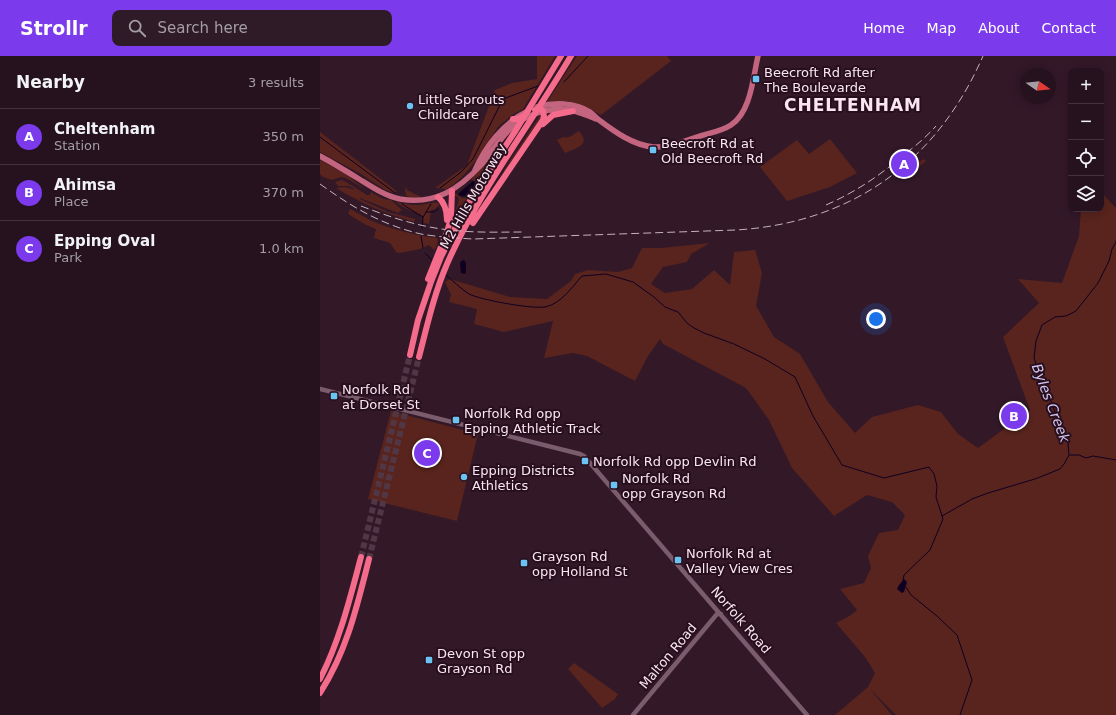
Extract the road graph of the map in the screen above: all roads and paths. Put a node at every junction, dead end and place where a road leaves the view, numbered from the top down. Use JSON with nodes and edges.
{"nodes":[{"id":1,"x":561,"y":56,"type":"edge"},
{"id":2,"x":570,"y":56,"type":"edge"},
{"id":3,"x":758,"y":56,"type":"edge"},
{"id":4,"x":543,"y":111,"type":"junction"},
{"id":5,"x":573,"y":111,"type":"junction"},
{"id":6,"x":517,"y":117,"type":"junction"},
{"id":7,"x":598,"y":120,"type":"junction"},
{"id":8,"x":521,"y":152,"type":"junction"},
{"id":9,"x":320,"y":156,"type":"edge"},
{"id":10,"x":474,"y":170,"type":"junction"},
{"id":11,"x":452,"y":191,"type":"junction"},
{"id":12,"x":438,"y":197,"type":"junction"},
{"id":13,"x":447,"y":232,"type":"junction"},
{"id":14,"x":460,"y":237,"type":"junction"},
{"id":15,"x":440,"y":254,"type":"junction"},
{"id":16,"x":410,"y":355,"type":"tunnel mouth"},
{"id":17,"x":419,"y":357,"type":"tunnel mouth"},
{"id":18,"x":320,"y":388,"type":"edge"},
{"id":19,"x":361,"y":556,"type":"tunnel mouth"},
{"id":20,"x":370,"y":559,"type":"tunnel mouth"},
{"id":21,"x":721,"y":614,"type":"junction"},
{"id":22,"x":320,"y":679,"type":"edge"},
{"id":23,"x":320,"y":693,"type":"edge"},
{"id":24,"x":634,"y":715,"type":"edge"},
{"id":25,"x":807,"y":715,"type":"edge"}],
"edges":[{"from":1,"to":15,"type":"highway","name":"M2 Hills Motorway"},
{"from":2,"to":14,"type":"highway","name":"M2 Hills Motorway"},
{"from":3,"to":7,"type":"main road"},
{"from":4,"to":5,"type":"main road"},
{"from":4,"to":6,"type":"highway"},
{"from":4,"to":8,"type":"highway"},
{"from":4,"to":10,"type":"main road"},
{"from":5,"to":7,"type":"main road"},
{"from":5,"to":8,"type":"highway"},
{"from":6,"to":7,"type":"main road"},
{"from":6,"to":10,"type":"main road"},
{"from":8,"to":14,"type":"highway"},
{"from":9,"to":12,"type":"main road"},
{"from":10,"to":11,"type":"main road"},
{"from":11,"to":12,"type":"main road"},
{"from":11,"to":13,"type":"highway"},
{"from":12,"to":13,"type":"highway"},
{"from":13,"to":15,"type":"highway"},
{"from":14,"to":17,"type":"highway","name":"M2 Hills Motorway"},
{"from":15,"to":16,"type":"highway","name":"M2 Hills Motorway"},
{"from":18,"to":21,"type":"street","name":"Norfolk Road"},
{"from":19,"to":22,"type":"highway"},
{"from":20,"to":23,"type":"highway"},
{"from":21,"to":24,"type":"street","name":"Malton Road"},
{"from":21,"to":25,"type":"street","name":"Norfolk Road"}]}
